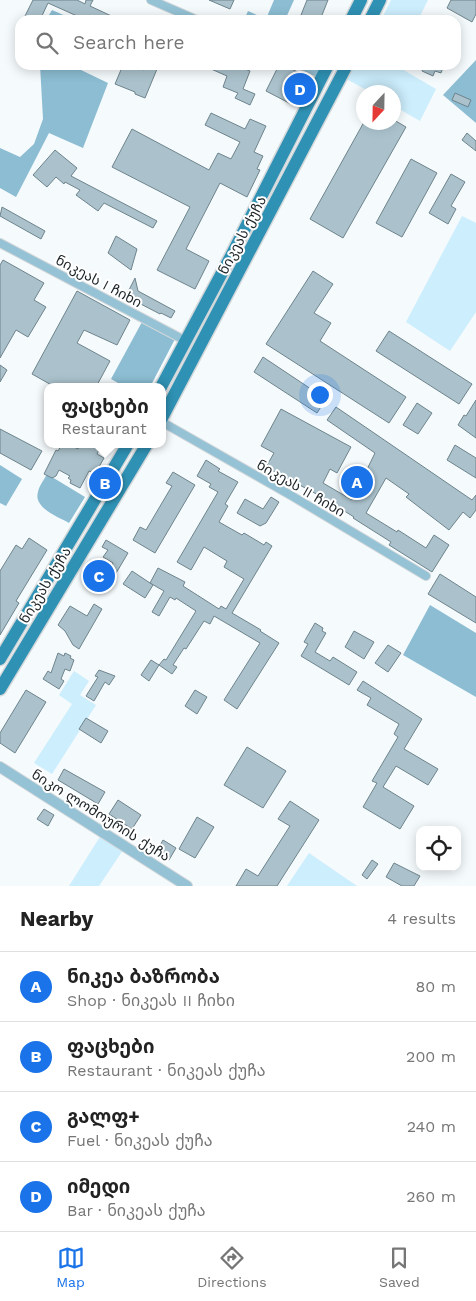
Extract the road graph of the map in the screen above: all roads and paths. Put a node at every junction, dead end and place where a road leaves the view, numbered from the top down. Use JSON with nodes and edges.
{"nodes":[{"id":1,"x":151,"y":0,"type":"edge"},
{"id":2,"x":361,"y":0,"type":"edge"},
{"id":3,"x":380,"y":0,"type":"edge"},
{"id":4,"x":186,"y":15,"type":"edge"},
{"id":5,"x":354,"y":15,"type":"edge"},
{"id":6,"x":372,"y":15,"type":"edge"},
{"id":7,"x":326,"y":70,"type":"edge"},
{"id":8,"x":344,"y":70,"type":"edge"},
{"id":9,"x":0,"y":243,"type":"edge"},
{"id":10,"x":186,"y":342,"type":"junction"},
{"id":11,"x":163,"y":383,"type":"edge"},
{"id":12,"x":166,"y":410,"type":"edge"},
{"id":13,"x":166,"y":424,"type":"edge"},
{"id":14,"x":126,"y":448,"type":"edge"},
{"id":15,"x":145,"y":448,"type":"edge"},
{"id":16,"x":426,"y":576,"type":"dead end"},
{"id":17,"x":0,"y":659,"type":"edge"},
{"id":18,"x":0,"y":689,"type":"edge"},
{"id":19,"x":0,"y":767,"type":"edge"},
{"id":20,"x":187,"y":886,"type":"edge"}],
"edges":[{"from":1,"to":4,"type":"street"},
{"from":2,"to":5,"type":"main road"},
{"from":3,"to":6,"type":"main road"},
{"from":7,"to":10,"type":"main road","name":"ნიკეას ქუჩა"},
{"from":8,"to":12,"type":"main road","name":"ნიკეას ქუჩა"},
{"from":9,"to":10,"type":"street","name":"ნიკეას I ჩიხი"},
{"from":10,"to":11,"type":"main road","name":"ნიკეას ქუჩა"},
{"from":13,"to":16,"type":"street","name":"ნიკეას II ჩიხი"},
{"from":14,"to":17,"type":"main road","name":"ნიკეას ქუჩა"},
{"from":15,"to":18,"type":"main road","name":"ნიკეას ქუჩა"},
{"from":19,"to":20,"type":"street","name":"ნიკო ლომოურის ქუჩა"}]}
